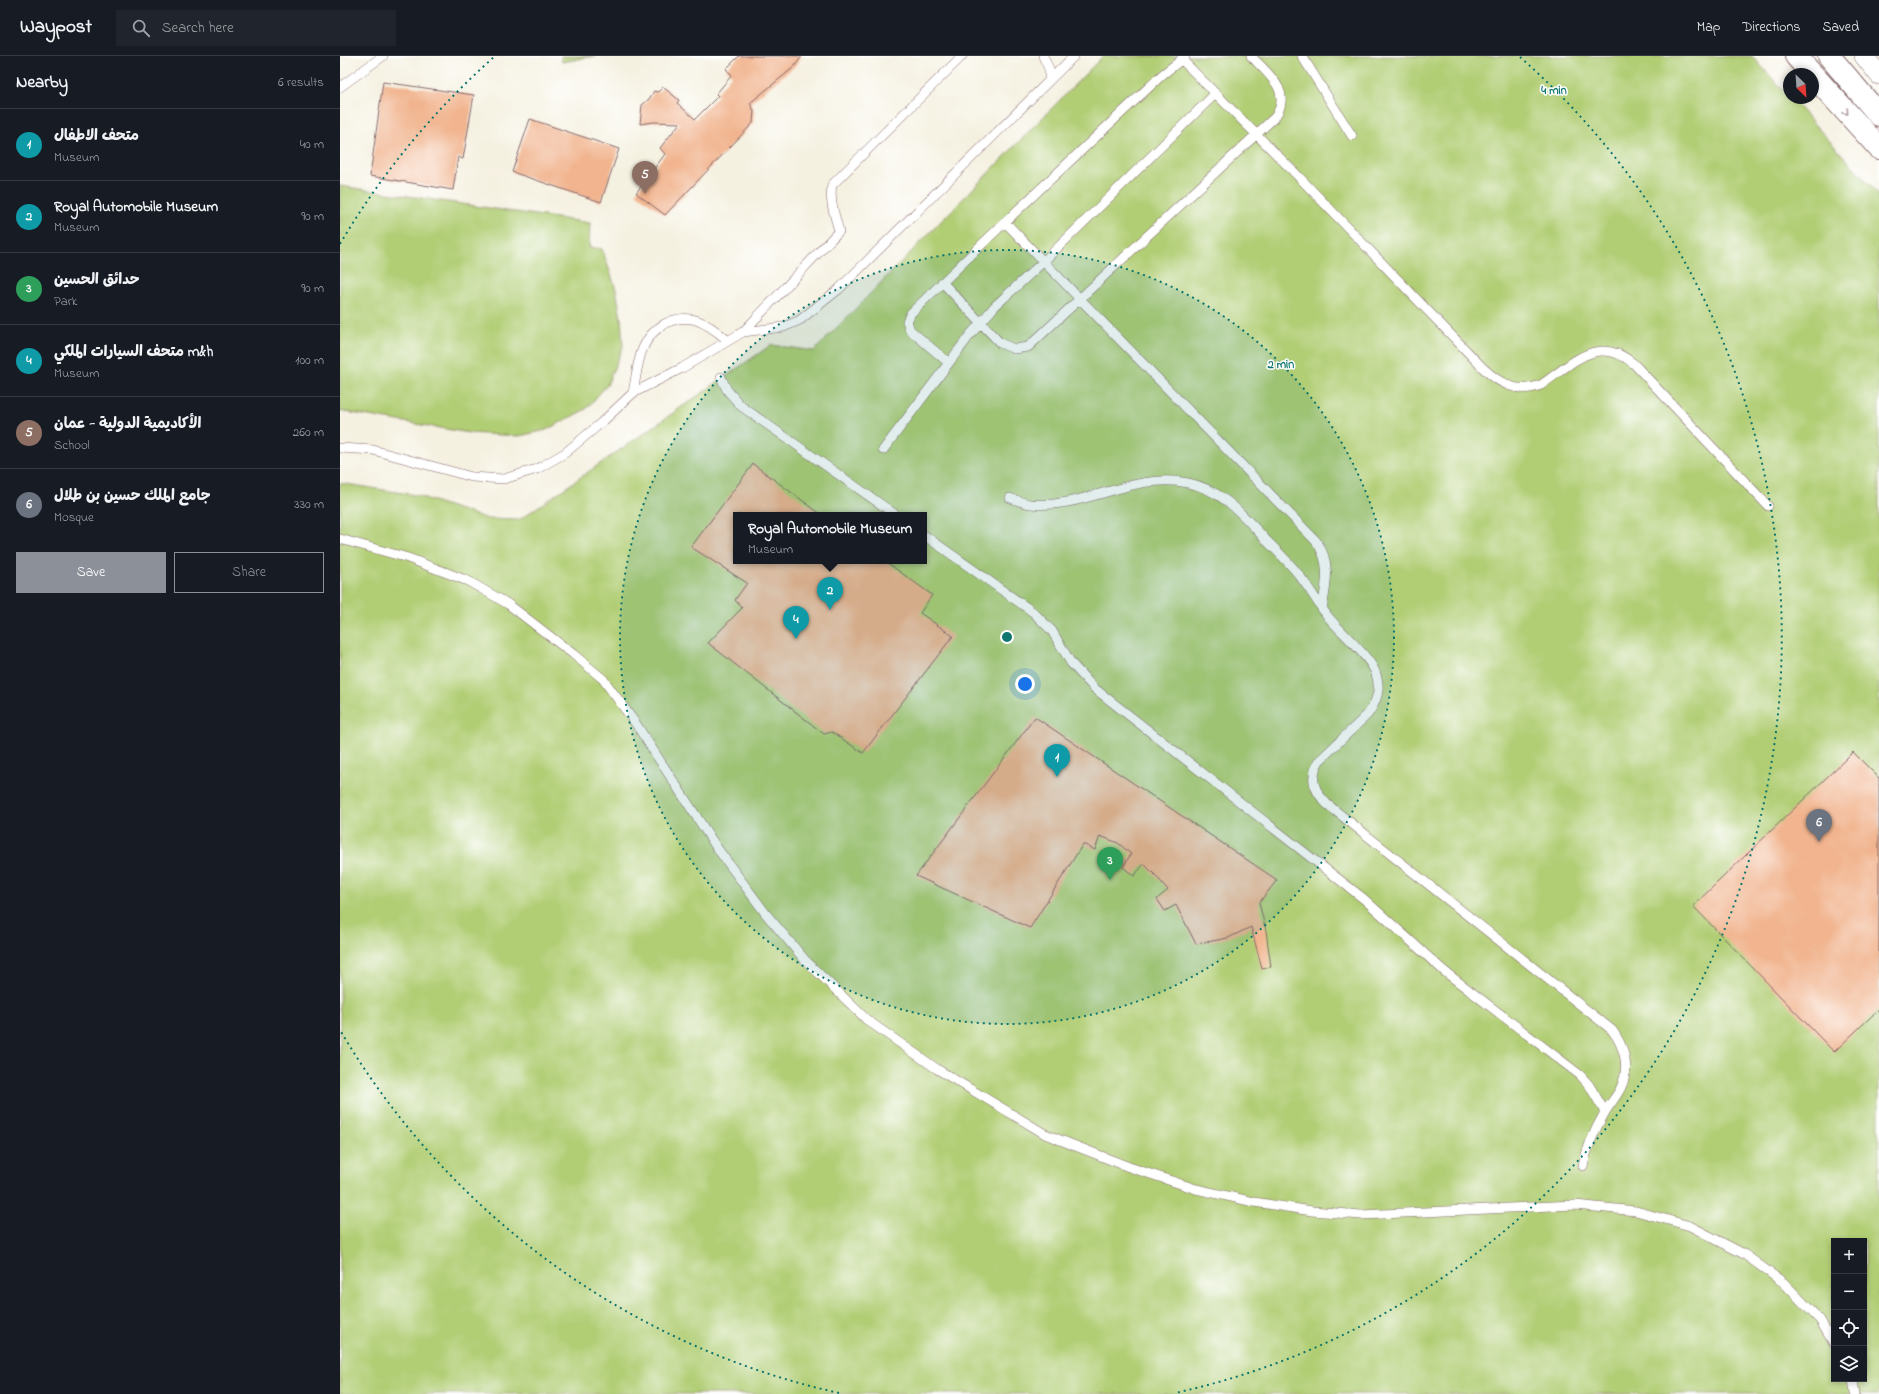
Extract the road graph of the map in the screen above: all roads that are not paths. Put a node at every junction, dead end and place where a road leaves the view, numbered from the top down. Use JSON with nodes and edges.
{"nodes":[{"id":1,"x":383,"y":56,"type":"edge"},
{"id":2,"x":962,"y":56,"type":"edge"},
{"id":3,"x":1043,"y":56,"type":"edge"},
{"id":4,"x":1074,"y":56,"type":"edge"},
{"id":5,"x":1251,"y":56,"type":"edge"},
{"id":6,"x":1302,"y":56,"type":"edge"},
{"id":7,"x":1796,"y":56,"type":"edge"},
{"id":8,"x":1864,"y":56,"type":"edge"},
{"id":9,"x":1184,"y":58,"type":"edge"},
{"id":10,"x":1834,"y":62,"type":"edge"},
{"id":11,"x":1807,"y":68,"type":"edge"},
{"id":12,"x":1819,"y":74,"type":"edge"},
{"id":13,"x":1879,"y":74,"type":"edge"},
{"id":14,"x":1049,"y":80,"type":"junction"},
{"id":15,"x":1819,"y":81,"type":"edge"},
{"id":16,"x":340,"y":87,"type":"edge"},
{"id":17,"x":1215,"y":94,"type":"junction"},
{"id":18,"x":1879,"y":115,"type":"edge"},
{"id":19,"x":1256,"y":134,"type":"junction"},
{"id":20,"x":1352,"y":136,"type":"dead end"},
{"id":21,"x":1879,"y":148,"type":"edge"},
{"id":22,"x":1005,"y":222,"type":"junction"},
{"id":23,"x":1043,"y":262,"type":"junction"},
{"id":24,"x":942,"y":282,"type":"junction"},
{"id":25,"x":1080,"y":299,"type":"junction"},
{"id":26,"x":980,"y":322,"type":"junction"},
{"id":27,"x":743,"y":332,"type":"junction"},
{"id":28,"x":727,"y":340,"type":"junction"},
{"id":29,"x":949,"y":363,"type":"junction"},
{"id":30,"x":721,"y":377,"type":"dead end"},
{"id":31,"x":633,"y":393,"type":"junction"},
{"id":32,"x":340,"y":448,"type":"edge"},
{"id":33,"x":883,"y":450,"type":"dead end"},
{"id":34,"x":1010,"y":498,"type":"dead end"},
{"id":35,"x":1768,"y":506,"type":"dead end"},
{"id":36,"x":892,"y":512,"type":"edge"},
{"id":37,"x":927,"y":537,"type":"edge"},
{"id":38,"x":340,"y":539,"type":"edge"},
{"id":39,"x":1322,"y":610,"type":"junction"},
{"id":40,"x":1605,"y":1112,"type":"junction"},
{"id":41,"x":1583,"y":1166,"type":"dead end"},
{"id":42,"x":1831,"y":1339,"type":"edge"},
{"id":43,"x":1853,"y":1382,"type":"edge"},
{"id":44,"x":1856,"y":1394,"type":"edge"}],
"edges":[{"from":1,"to":16,"type":"lane"},
{"from":2,"to":27,"type":"lane"},
{"from":3,"to":14,"type":"lane"},
{"from":4,"to":14,"type":"lane"},
{"from":5,"to":19,"type":"lane"},
{"from":6,"to":20,"type":"lane"},
{"from":7,"to":11,"type":"main road"},
{"from":8,"to":13,"type":"street"},
{"from":9,"to":17,"type":"lane"},
{"from":9,"to":22,"type":"lane"},
{"from":10,"to":12,"type":"main road"},
{"from":10,"to":18,"type":"main road"},
{"from":14,"to":27,"type":"lane"},
{"from":15,"to":21,"type":"main road","one_way":true},
{"from":17,"to":19,"type":"lane"},
{"from":17,"to":23,"type":"lane"},
{"from":19,"to":25,"type":"lane"},
{"from":19,"to":35,"type":"lane"},
{"from":22,"to":23,"type":"lane"},
{"from":22,"to":24,"type":"lane"},
{"from":23,"to":25,"type":"lane"},
{"from":23,"to":26,"type":"lane"},
{"from":24,"to":26,"type":"lane"},
{"from":24,"to":29,"type":"lane"},
{"from":25,"to":26,"type":"lane"},
{"from":25,"to":39,"type":"lane"},
{"from":26,"to":29,"type":"lane"},
{"from":27,"to":28,"type":"lane"},
{"from":28,"to":31,"type":"lane"},
{"from":28,"to":31,"type":"lane"},
{"from":29,"to":33,"type":"lane"},
{"from":30,"to":36,"type":"lane"},
{"from":31,"to":32,"type":"lane"},
{"from":34,"to":39,"type":"lane"},
{"from":37,"to":40,"type":"lane"},
{"from":38,"to":42,"type":"lane"},
{"from":39,"to":40,"type":"lane"},
{"from":40,"to":41,"type":"lane"},
{"from":43,"to":44,"type":"lane"}]}
